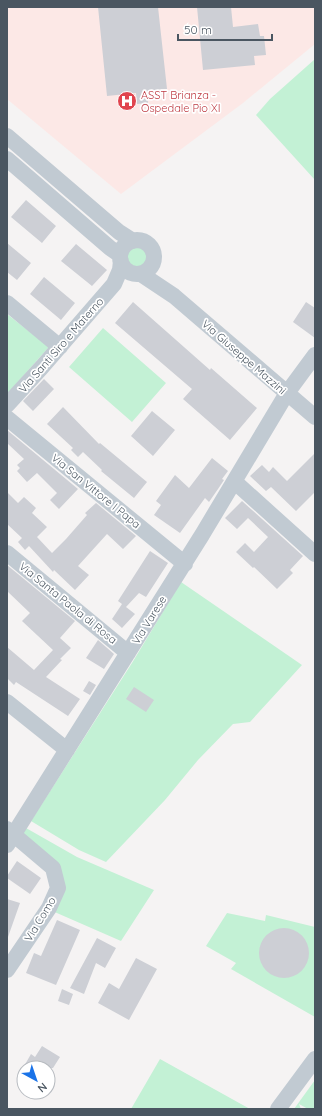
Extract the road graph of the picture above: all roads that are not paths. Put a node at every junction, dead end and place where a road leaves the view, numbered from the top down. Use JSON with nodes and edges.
{"nodes":[{"id":1,"x":7,"y":136,"type":"edge"},
{"id":2,"x":7,"y":159,"type":"edge"},
{"id":3,"x":133,"y":240,"type":"junction"},
{"id":4,"x":120,"y":258,"type":"junction"},
{"id":5,"x":154,"y":260,"type":"junction"},
{"id":6,"x":138,"y":274,"type":"junction"},
{"id":7,"x":114,"y":284,"type":"junction"},
{"id":8,"x":174,"y":296,"type":"junction"},
{"id":9,"x":7,"y":304,"type":"edge"},
{"id":10,"x":60,"y":347,"type":"junction"},
{"id":11,"x":315,"y":355,"type":"edge"},
{"id":12,"x":287,"y":393,"type":"junction"},
{"id":13,"x":7,"y":406,"type":"edge"},
{"id":14,"x":315,"y":417,"type":"edge"},
{"id":15,"x":7,"y":418,"type":"edge"},
{"id":16,"x":235,"y":482,"type":"junction"},
{"id":17,"x":7,"y":553,"type":"edge"},
{"id":18,"x":315,"y":554,"type":"edge"},
{"id":19,"x":185,"y":564,"type":"junction"},
{"id":20,"x":128,"y":653,"type":"junction"},
{"id":21,"x":7,"y":702,"type":"edge"},
{"id":22,"x":67,"y":750,"type":"junction"},
{"id":23,"x":9,"y":836,"type":"edge"},
{"id":24,"x":7,"y":970,"type":"edge"},
{"id":25,"x":315,"y":1059,"type":"edge"},
{"id":26,"x":278,"y":1109,"type":"edge"}],
"edges":[{"from":1,"to":3,"type":"street"},
{"from":2,"to":4,"type":"street"},
{"from":3,"to":4,"type":"street"},
{"from":3,"to":5,"type":"street"},
{"from":4,"to":6,"type":"street"},
{"from":4,"to":7,"type":"street","name":"Via Santi Siro e Materno"},
{"from":5,"to":6,"type":"street"},
{"from":5,"to":8,"type":"street","name":"Via Giuseppe Mazzini"},
{"from":6,"to":7,"type":"street","name":"Via Santi Siro e Materno"},
{"from":6,"to":8,"type":"street","name":"Via Giuseppe Mazzini"},
{"from":7,"to":10,"type":"street","name":"Via Santi Siro e Materno"},
{"from":8,"to":12,"type":"street","name":"Via Giuseppe Mazzini"},
{"from":9,"to":10,"type":"street"},
{"from":10,"to":13,"type":"street","name":"Via Santi Siro e Materno"},
{"from":11,"to":12,"type":"street","name":"Via Varese"},
{"from":12,"to":14,"type":"street","name":"Via Giuseppe Mazzini"},
{"from":12,"to":16,"type":"street","name":"Via Varese"},
{"from":15,"to":19,"type":"street","name":"Via San Vittore I Papa"},
{"from":16,"to":18,"type":"street"},
{"from":16,"to":19,"type":"street","name":"Via Varese"},
{"from":17,"to":20,"type":"street","name":"Via Santa Paola di Rosa"},
{"from":19,"to":20,"type":"street","name":"Via Varese"},
{"from":20,"to":22,"type":"street","name":"Via Varese"},
{"from":21,"to":22,"type":"street"},
{"from":22,"to":23,"type":"street","name":"Via Varese"},
{"from":23,"to":24,"type":"street","name":"Via Como"},
{"from":25,"to":26,"type":"street"}]}
